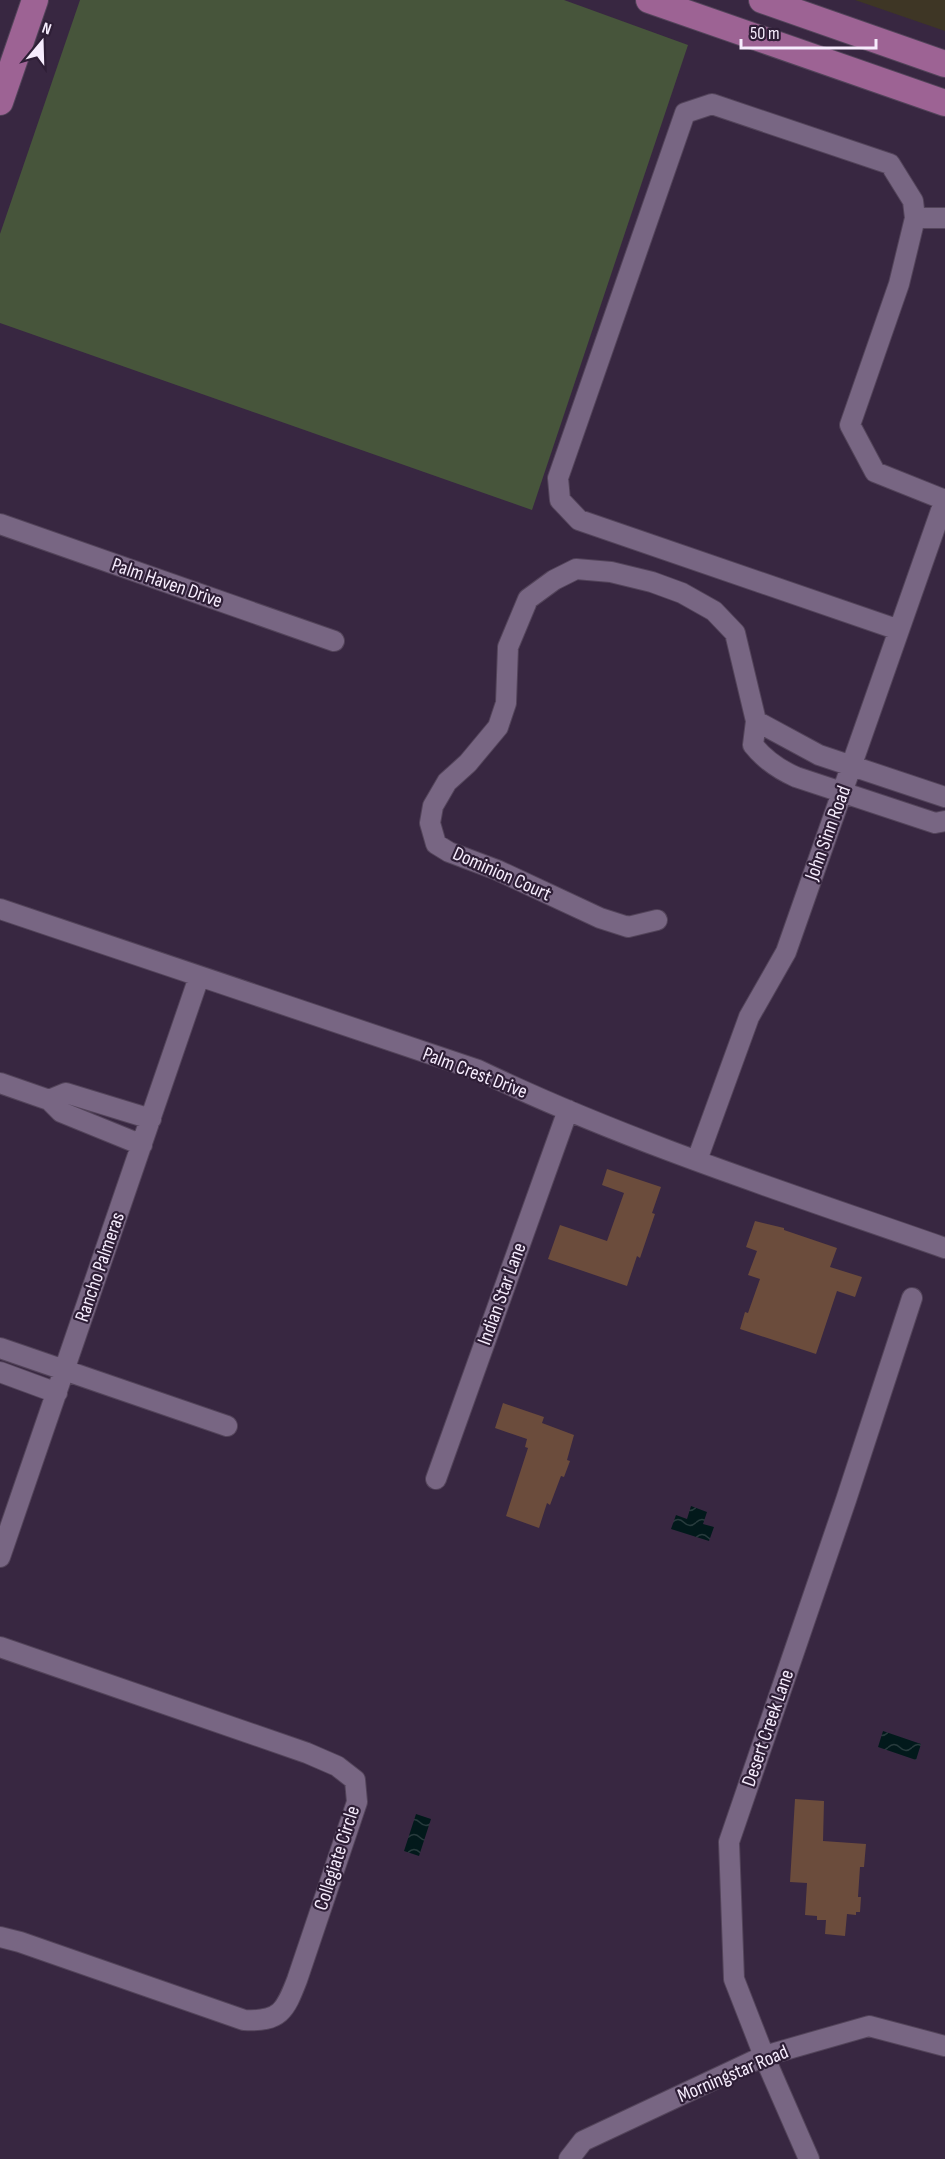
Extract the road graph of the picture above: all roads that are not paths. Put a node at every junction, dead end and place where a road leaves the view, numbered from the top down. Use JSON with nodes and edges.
{"nodes":[{"id":1,"x":35,"y":0,"type":"edge"},
{"id":2,"x":648,"y":0,"type":"edge"},
{"id":3,"x":762,"y":0,"type":"edge"},
{"id":4,"x":945,"y":64,"type":"edge"},
{"id":5,"x":0,"y":102,"type":"edge"},
{"id":6,"x":945,"y":103,"type":"edge"},
{"id":7,"x":915,"y":218,"type":"junction"},
{"id":8,"x":945,"y":218,"type":"edge"},
{"id":9,"x":945,"y":499,"type":"edge"},
{"id":10,"x":0,"y":524,"type":"edge"},
{"id":11,"x":899,"y":630,"type":"junction"},
{"id":12,"x":334,"y":641,"type":"dead end"},
{"id":13,"x":756,"y":721,"type":"junction"},
{"id":14,"x":797,"y":743,"type":"junction"},
{"id":15,"x":852,"y":765,"type":"junction"},
{"id":16,"x":782,"y":770,"type":"junction"},
{"id":17,"x":924,"y":790,"type":"junction"},
{"id":18,"x":843,"y":791,"type":"junction"},
{"id":19,"x":945,"y":797,"type":"edge"},
{"id":20,"x":916,"y":816,"type":"junction"},
{"id":21,"x":945,"y":821,"type":"edge"},
{"id":22,"x":0,"y":909,"type":"edge"},
{"id":23,"x":657,"y":920,"type":"dead end"},
{"id":24,"x":199,"y":977,"type":"junction"},
{"id":25,"x":0,"y":1083,"type":"edge"},
{"id":26,"x":50,"y":1100,"type":"junction"},
{"id":27,"x":91,"y":1101,"type":"junction"},
{"id":28,"x":568,"y":1110,"type":"junction"},
{"id":29,"x":151,"y":1119,"type":"junction"},
{"id":30,"x":84,"y":1122,"type":"junction"},
{"id":31,"x":142,"y":1145,"type":"junction"},
{"id":32,"x":697,"y":1160,"type":"junction"},
{"id":33,"x":945,"y":1248,"type":"edge"},
{"id":34,"x":912,"y":1298,"type":"dead end"},
{"id":35,"x":2,"y":1354,"type":"edge"},
{"id":36,"x":64,"y":1370,"type":"junction"},
{"id":37,"x":0,"y":1372,"type":"edge"},
{"id":38,"x":57,"y":1393,"type":"junction"},
{"id":39,"x":227,"y":1426,"type":"dead end"},
{"id":40,"x":436,"y":1479,"type":"dead end"},
{"id":41,"x":0,"y":1557,"type":"edge"},
{"id":42,"x":0,"y":1647,"type":"edge"},
{"id":43,"x":0,"y":1937,"type":"edge"},
{"id":44,"x":945,"y":2046,"type":"edge"},
{"id":45,"x":764,"y":2056,"type":"junction"},
{"id":46,"x":569,"y":2159,"type":"edge"},
{"id":47,"x":809,"y":2159,"type":"edge"}],
"edges":[{"from":1,"to":5,"type":"main road"},
{"from":2,"to":6,"type":"main road"},
{"from":3,"to":4,"type":"main road"},
{"from":7,"to":8,"type":"street"},
{"from":7,"to":9,"type":"street"},
{"from":7,"to":11,"type":"street"},
{"from":9,"to":11,"type":"street","name":"John Sinn Road"},
{"from":10,"to":12,"type":"street","name":"Palm Haven Drive"},
{"from":11,"to":15,"type":"street","name":"John Sinn Road"},
{"from":13,"to":14,"type":"street"},
{"from":13,"to":16,"type":"street","name":"Dominion Court"},
{"from":13,"to":23,"type":"street","name":"Dominion Court"},
{"from":14,"to":15,"type":"street"},
{"from":14,"to":16,"type":"street"},
{"from":15,"to":17,"type":"street"},
{"from":15,"to":18,"type":"street","name":"John Sinn Road"},
{"from":16,"to":18,"type":"street","name":"Dominion Court"},
{"from":17,"to":19,"type":"street"},
{"from":17,"to":20,"type":"street"},
{"from":18,"to":20,"type":"street","name":"Dominion Court"},
{"from":18,"to":32,"type":"street","name":"John Sinn Road"},
{"from":20,"to":21,"type":"street","name":"Dominion Court"},
{"from":22,"to":24,"type":"street","name":"Palm Crest Drive"},
{"from":24,"to":28,"type":"street","name":"Palm Crest Drive"},
{"from":24,"to":29,"type":"street","name":"Rancho Palmeras"},
{"from":25,"to":26,"type":"street"},
{"from":26,"to":27,"type":"street"},
{"from":26,"to":30,"type":"street"},
{"from":27,"to":29,"type":"street"},
{"from":27,"to":30,"type":"street"},
{"from":28,"to":32,"type":"street","name":"Palm Crest Drive"},
{"from":28,"to":40,"type":"street","name":"Indian Star Lane"},
{"from":29,"to":31,"type":"street","name":"Rancho Palmeras"},
{"from":30,"to":31,"type":"street"},
{"from":31,"to":36,"type":"street","name":"Rancho Palmeras"},
{"from":32,"to":33,"type":"street","name":"Palm Crest Drive"},
{"from":34,"to":45,"type":"street","name":"Desert Creek Lane"},
{"from":35,"to":36,"type":"street"},
{"from":36,"to":38,"type":"street","name":"Rancho Palmeras"},
{"from":36,"to":39,"type":"street"},
{"from":37,"to":38,"type":"street"},
{"from":38,"to":41,"type":"street","name":"Rancho Palmeras"},
{"from":42,"to":43,"type":"street","name":"Collegiate Circle"},
{"from":44,"to":45,"type":"street","name":"Morningstar Road"},
{"from":45,"to":46,"type":"street","name":"Morningstar Road"},
{"from":45,"to":47,"type":"street","name":"Desert Creek Lane"}]}
